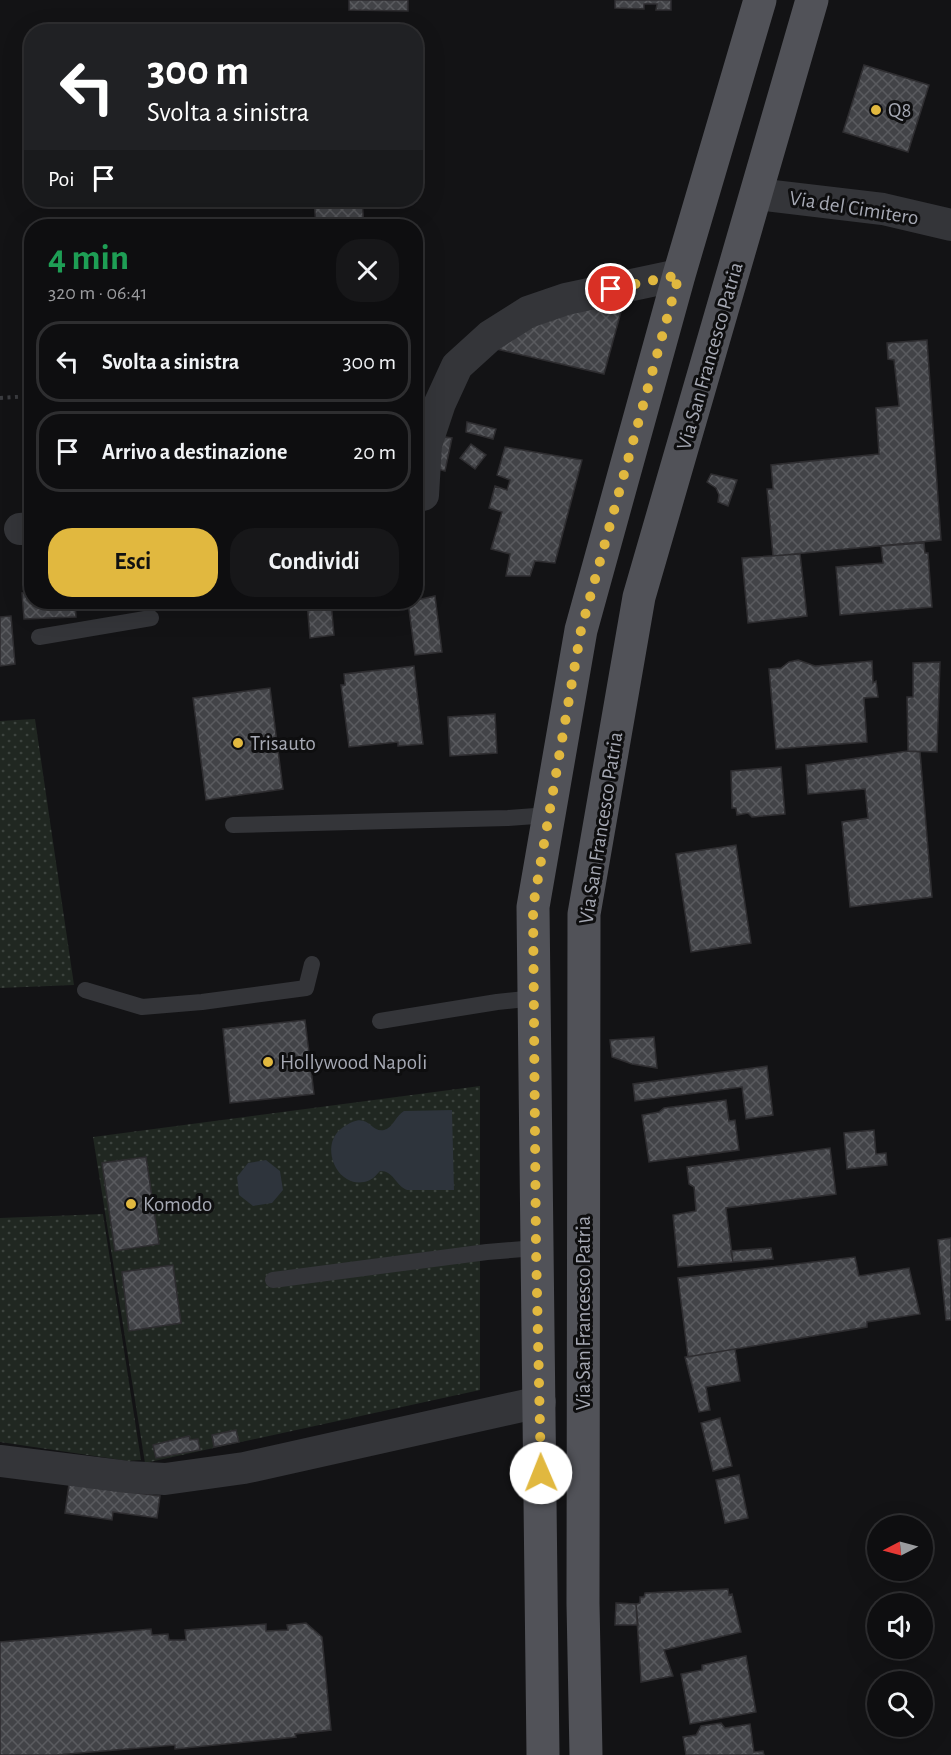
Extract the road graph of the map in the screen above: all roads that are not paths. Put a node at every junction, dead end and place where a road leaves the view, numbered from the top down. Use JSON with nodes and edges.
{"nodes":[{"id":1,"x":760,"y":0,"type":"edge"},
{"id":2,"x":812,"y":0,"type":"edge"},
{"id":3,"x":757,"y":194,"type":"junction"},
{"id":4,"x":951,"y":225,"type":"edge"},
{"id":5,"x":679,"y":275,"type":"junction"},
{"id":6,"x":423,"y":495,"type":"edge"},
{"id":7,"x":151,"y":618,"type":"dead end"},
{"id":8,"x":39,"y":637,"type":"dead end"},
{"id":9,"x":549,"y":815,"type":"junction"},
{"id":10,"x":233,"y":825,"type":"dead end"},
{"id":11,"x":312,"y":964,"type":"dead end"},
{"id":12,"x":85,"y":990,"type":"dead end"},
{"id":13,"x":534,"y":998,"type":"junction"},
{"id":14,"x":380,"y":1021,"type":"dead end"},
{"id":15,"x":536,"y":1248,"type":"junction"},
{"id":16,"x":273,"y":1280,"type":"dead end"},
{"id":17,"x":540,"y":1402,"type":"junction"},
{"id":18,"x":0,"y":1461,"type":"edge"},
{"id":19,"x":543,"y":1755,"type":"edge"},
{"id":20,"x":586,"y":1755,"type":"edge"}],
"edges":[{"from":1,"to":5,"type":"main road","name":"Via San Francesco Patria"},
{"from":2,"to":3,"type":"main road","name":"Via San Francesco Patria"},
{"from":3,"to":4,"type":"street","name":"Via del Cimitero"},
{"from":3,"to":20,"type":"main road","name":"Via San Francesco Patria"},
{"from":5,"to":6,"type":"street"},
{"from":5,"to":9,"type":"main road","name":"Via San Francesco Patria"},
{"from":7,"to":8,"type":"lane"},
{"from":9,"to":10,"type":"lane"},
{"from":9,"to":13,"type":"main road","name":"Via San Francesco Patria"},
{"from":11,"to":12,"type":"lane"},
{"from":13,"to":14,"type":"lane"},
{"from":13,"to":15,"type":"main road","name":"Via San Francesco Patria"},
{"from":15,"to":16,"type":"lane"},
{"from":15,"to":17,"type":"main road","name":"Via San Francesco Patria"},
{"from":17,"to":18,"type":"street"},
{"from":17,"to":19,"type":"main road","name":"Via San Francesco Patria"}]}
